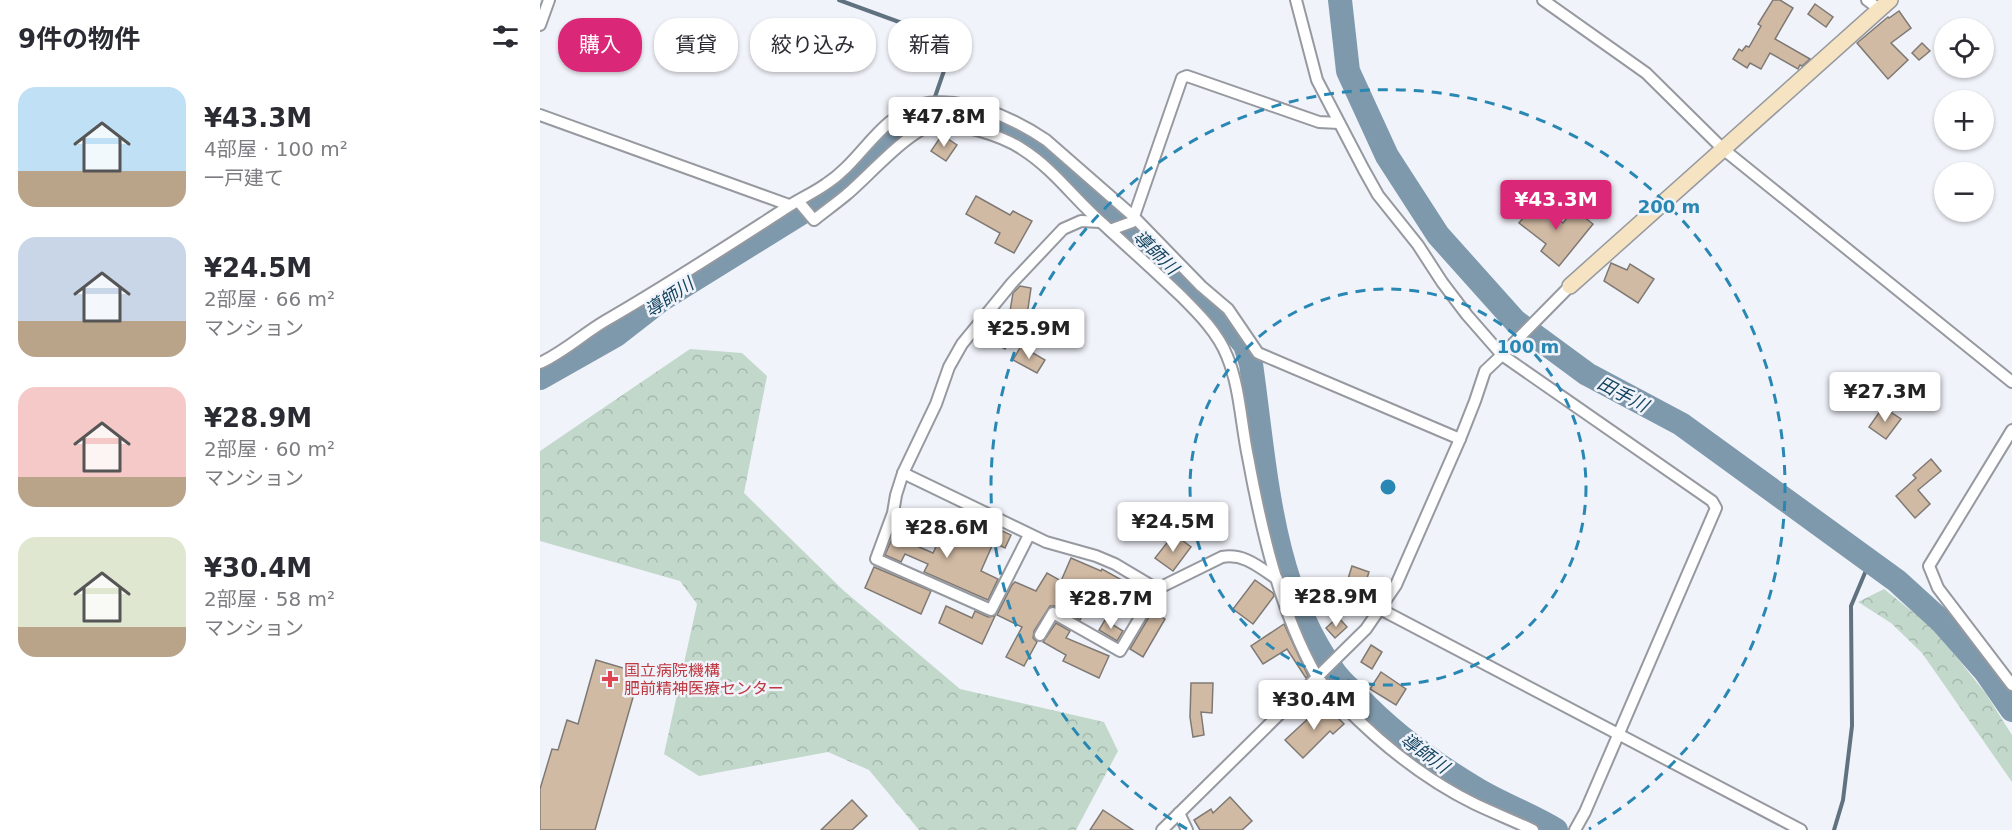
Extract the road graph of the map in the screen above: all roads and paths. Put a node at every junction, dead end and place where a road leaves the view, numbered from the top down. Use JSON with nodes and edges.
{"nodes":[{"id":1,"x":549,"y":0,"type":"edge"},
{"id":2,"x":1296,"y":0,"type":"edge"},
{"id":3,"x":1543,"y":0,"type":"edge"},
{"id":4,"x":1879,"y":3,"type":"edge"},
{"id":5,"x":540,"y":25,"type":"edge"},
{"id":6,"x":540,"y":115,"type":"edge"},
{"id":7,"x":1339,"y":123,"type":"junction"},
{"id":8,"x":1723,"y":149,"type":"junction"},
{"id":9,"x":794,"y":203,"type":"junction"},
{"id":10,"x":1132,"y":219,"type":"junction"},
{"id":11,"x":1100,"y":222,"type":"junction"},
{"id":12,"x":1110,"y":230,"type":"junction"},
{"id":13,"x":1570,"y":286,"type":"joint"},
{"id":14,"x":1502,"y":355,"type":"junction"},
{"id":15,"x":540,"y":363,"type":"edge"},
{"id":16,"x":2012,"y":382,"type":"edge"},
{"id":17,"x":2012,"y":430,"type":"edge"},
{"id":18,"x":1460,"y":439,"type":"junction"},
{"id":19,"x":903,"y":472,"type":"junction"},
{"id":20,"x":1029,"y":535,"type":"junction"},
{"id":21,"x":1277,"y":579,"type":"junction"},
{"id":22,"x":1157,"y":589,"type":"junction"},
{"id":23,"x":1380,"y":609,"type":"junction"},
{"id":24,"x":1040,"y":635,"type":"dead end"},
{"id":25,"x":1318,"y":677,"type":"junction"},
{"id":26,"x":2012,"y":685,"type":"edge"},
{"id":27,"x":1618,"y":733,"type":"junction"},
{"id":28,"x":1179,"y":813,"type":"junction"},
{"id":29,"x":1162,"y":830,"type":"edge"},
{"id":30,"x":1187,"y":830,"type":"edge"},
{"id":31,"x":1533,"y":830,"type":"edge"},
{"id":32,"x":1575,"y":830,"type":"edge"},
{"id":33,"x":1801,"y":830,"type":"edge"}],
"edges":[{"from":1,"to":5,"type":"street"},
{"from":2,"to":7,"type":"street"},
{"from":3,"to":8,"type":"street"},
{"from":4,"to":8,"type":"street"},
{"from":6,"to":9,"type":"street"},
{"from":7,"to":10,"type":"street"},
{"from":7,"to":14,"type":"street"},
{"from":8,"to":13,"type":"street"},
{"from":8,"to":16,"type":"street"},
{"from":9,"to":10,"type":"street"},
{"from":9,"to":11,"type":"street"},
{"from":9,"to":15,"type":"street"},
{"from":10,"to":12,"type":"street"},
{"from":10,"to":18,"type":"street"},
{"from":11,"to":12,"type":"street"},
{"from":11,"to":19,"type":"street"},
{"from":12,"to":21,"type":"street"},
{"from":13,"to":14,"type":"street"},
{"from":14,"to":18,"type":"street"},
{"from":14,"to":27,"type":"street"},
{"from":17,"to":26,"type":"street"},
{"from":18,"to":23,"type":"street"},
{"from":19,"to":20,"type":"street"},
{"from":19,"to":20,"type":"street"},
{"from":20,"to":22,"type":"street"},
{"from":21,"to":22,"type":"street"},
{"from":21,"to":25,"type":"street"},
{"from":22,"to":24,"type":"street"},
{"from":23,"to":25,"type":"street"},
{"from":23,"to":27,"type":"street"},
{"from":25,"to":28,"type":"street"},
{"from":25,"to":31,"type":"street"},
{"from":27,"to":32,"type":"street"},
{"from":27,"to":33,"type":"street"},
{"from":28,"to":29,"type":"street"},
{"from":28,"to":30,"type":"street"}]}
